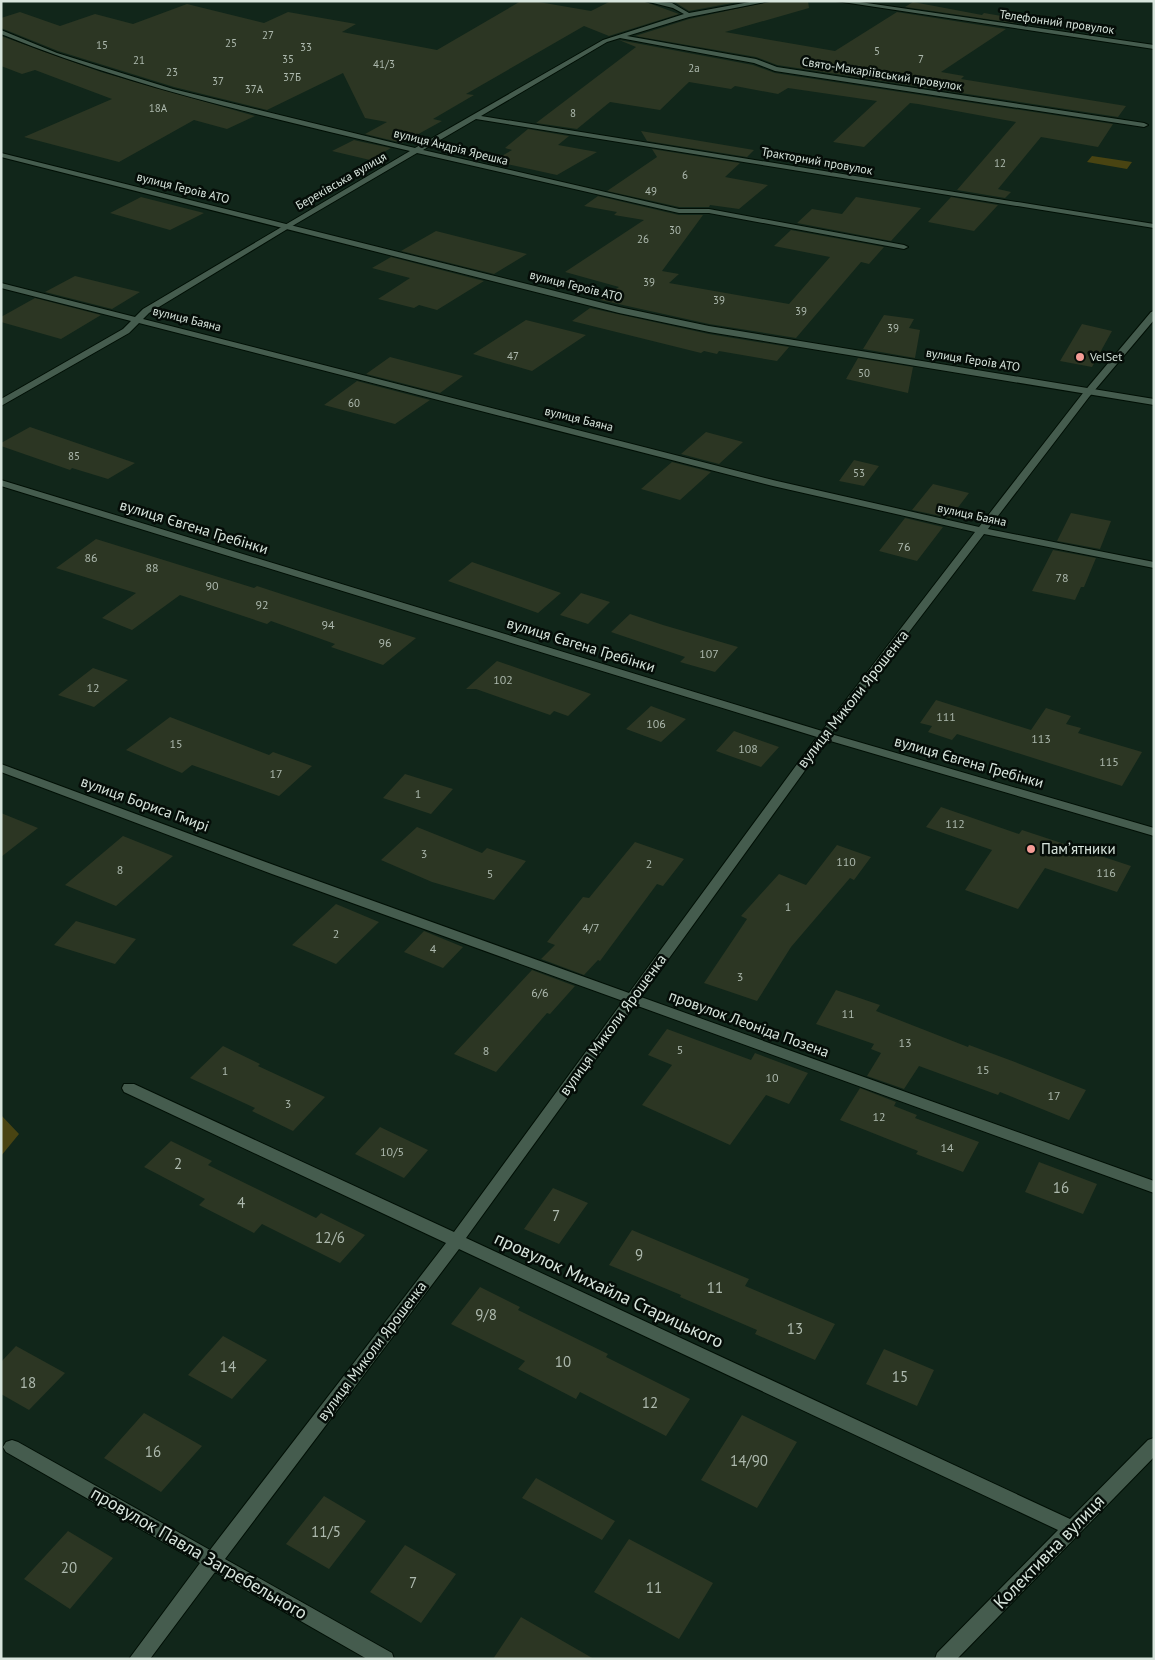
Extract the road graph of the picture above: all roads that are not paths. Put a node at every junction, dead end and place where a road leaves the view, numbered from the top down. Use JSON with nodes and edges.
{"nodes":[{"id":1,"x":648,"y":1,"type":"edge"},
{"id":2,"x":767,"y":1,"type":"edge"},
{"id":3,"x":839,"y":1,"type":"edge"},
{"id":4,"x":688,"y":15,"type":"junction"},
{"id":5,"x":1,"y":32,"type":"edge"},
{"id":6,"x":620,"y":36,"type":"junction"},
{"id":7,"x":1154,"y":47,"type":"edge"},
{"id":8,"x":476,"y":117,"type":"junction"},
{"id":9,"x":1144,"y":125,"type":"dead end"},
{"id":10,"x":420,"y":150,"type":"junction"},
{"id":11,"x":1,"y":155,"type":"edge"},
{"id":12,"x":1154,"y":226,"type":"edge"},
{"id":13,"x":286,"y":227,"type":"junction"},
{"id":14,"x":904,"y":247,"type":"dead end"},
{"id":15,"x":1,"y":284,"type":"edge"},
{"id":16,"x":1154,"y":314,"type":"edge"},
{"id":17,"x":138,"y":320,"type":"junction"},
{"id":18,"x":1089,"y":392,"type":"junction"},
{"id":19,"x":1154,"y":402,"type":"edge"},
{"id":20,"x":1,"y":403,"type":"edge"},
{"id":21,"x":1,"y":484,"type":"edge"},
{"id":22,"x":984,"y":530,"type":"junction"},
{"id":23,"x":1154,"y":565,"type":"edge"},
{"id":24,"x":825,"y":736,"type":"junction"},
{"id":25,"x":1,"y":768,"type":"edge"},
{"id":26,"x":1154,"y":832,"type":"edge"},
{"id":27,"x":277,"y":871,"type":"joint"},
{"id":28,"x":632,"y":999,"type":"junction"},
{"id":29,"x":129,"y":1088,"type":"dead end"},
{"id":30,"x":1154,"y":1187,"type":"edge"},
{"id":31,"x":456,"y":1241,"type":"junction"},
{"id":32,"x":1154,"y":1445,"type":"edge"},
{"id":33,"x":12,"y":1447,"type":"dead end"},
{"id":34,"x":1072,"y":1528,"type":"junction"},
{"id":35,"x":212,"y":1561,"type":"junction"},
{"id":36,"x":138,"y":1659,"type":"edge"},
{"id":37,"x":385,"y":1659,"type":"edge"},
{"id":38,"x":944,"y":1659,"type":"edge"}],
"edges":[{"from":1,"to":4,"type":"street"},
{"from":2,"to":4,"type":"street","name":"Береківська вулиця"},
{"from":3,"to":7,"type":"street","name":"Телефонний провулок"},
{"from":4,"to":6,"type":"street","name":"Береківська вулиця"},
{"from":5,"to":10,"type":"street","name":"вулиця Андрія Ярешка"},
{"from":6,"to":8,"type":"street","name":"Береківська вулиця"},
{"from":6,"to":9,"type":"street","name":"Свято-Макаріївський провулок"},
{"from":8,"to":10,"type":"street","name":"Береківська вулиця"},
{"from":8,"to":12,"type":"street","name":"Тракторний провулок"},
{"from":10,"to":13,"type":"street","name":"Береківська вулиця"},
{"from":10,"to":14,"type":"street","name":"вулиця Андрія Ярешка"},
{"from":11,"to":13,"type":"street","name":"вулиця Героїв АТО"},
{"from":13,"to":17,"type":"street","name":"Береківська вулиця"},
{"from":13,"to":18,"type":"street","name":"вулиця Героїв АТО"},
{"from":15,"to":17,"type":"street","name":"вулиця Баяна"},
{"from":16,"to":18,"type":"street","name":"вулиця Миколи Ярошенка"},
{"from":17,"to":20,"type":"street","name":"Береківська вулиця"},
{"from":17,"to":22,"type":"street","name":"вулиця Баяна"},
{"from":18,"to":19,"type":"street","name":"вулиця Героїв АТО"},
{"from":18,"to":22,"type":"street","name":"вулиця Миколи Ярошенка"},
{"from":21,"to":24,"type":"street","name":"вулиця Євгена Гребінки"},
{"from":22,"to":23,"type":"street","name":"вулиця Баяна"},
{"from":22,"to":24,"type":"street","name":"вулиця Миколи Ярошенка"},
{"from":24,"to":26,"type":"street","name":"вулиця Євгена Гребінки"},
{"from":24,"to":28,"type":"street","name":"вулиця Миколи Ярошенка"},
{"from":25,"to":27,"type":"street","name":"вулиця Бориса Гмирі"},
{"from":27,"to":28,"type":"street","name":"провулок Леоніда Позена"},
{"from":28,"to":30,"type":"street","name":"провулок Леоніда Позена"},
{"from":28,"to":31,"type":"street","name":"вулиця Миколи Ярошенка"},
{"from":29,"to":31,"type":"street","name":"провулок Михайла Старицького"},
{"from":31,"to":34,"type":"street","name":"провулок Михайла Старицького"},
{"from":31,"to":35,"type":"street","name":"вулиця Миколи Ярошенка"},
{"from":32,"to":34,"type":"street","name":"Колективна вулиця"},
{"from":33,"to":35,"type":"street","name":"провулок Павла Загребельного"},
{"from":34,"to":38,"type":"street","name":"Колективна вулиця"},
{"from":35,"to":36,"type":"street","name":"вулиця Миколи Ярошенка"},
{"from":35,"to":37,"type":"street","name":"провулок Павла Загребельного"}]}
